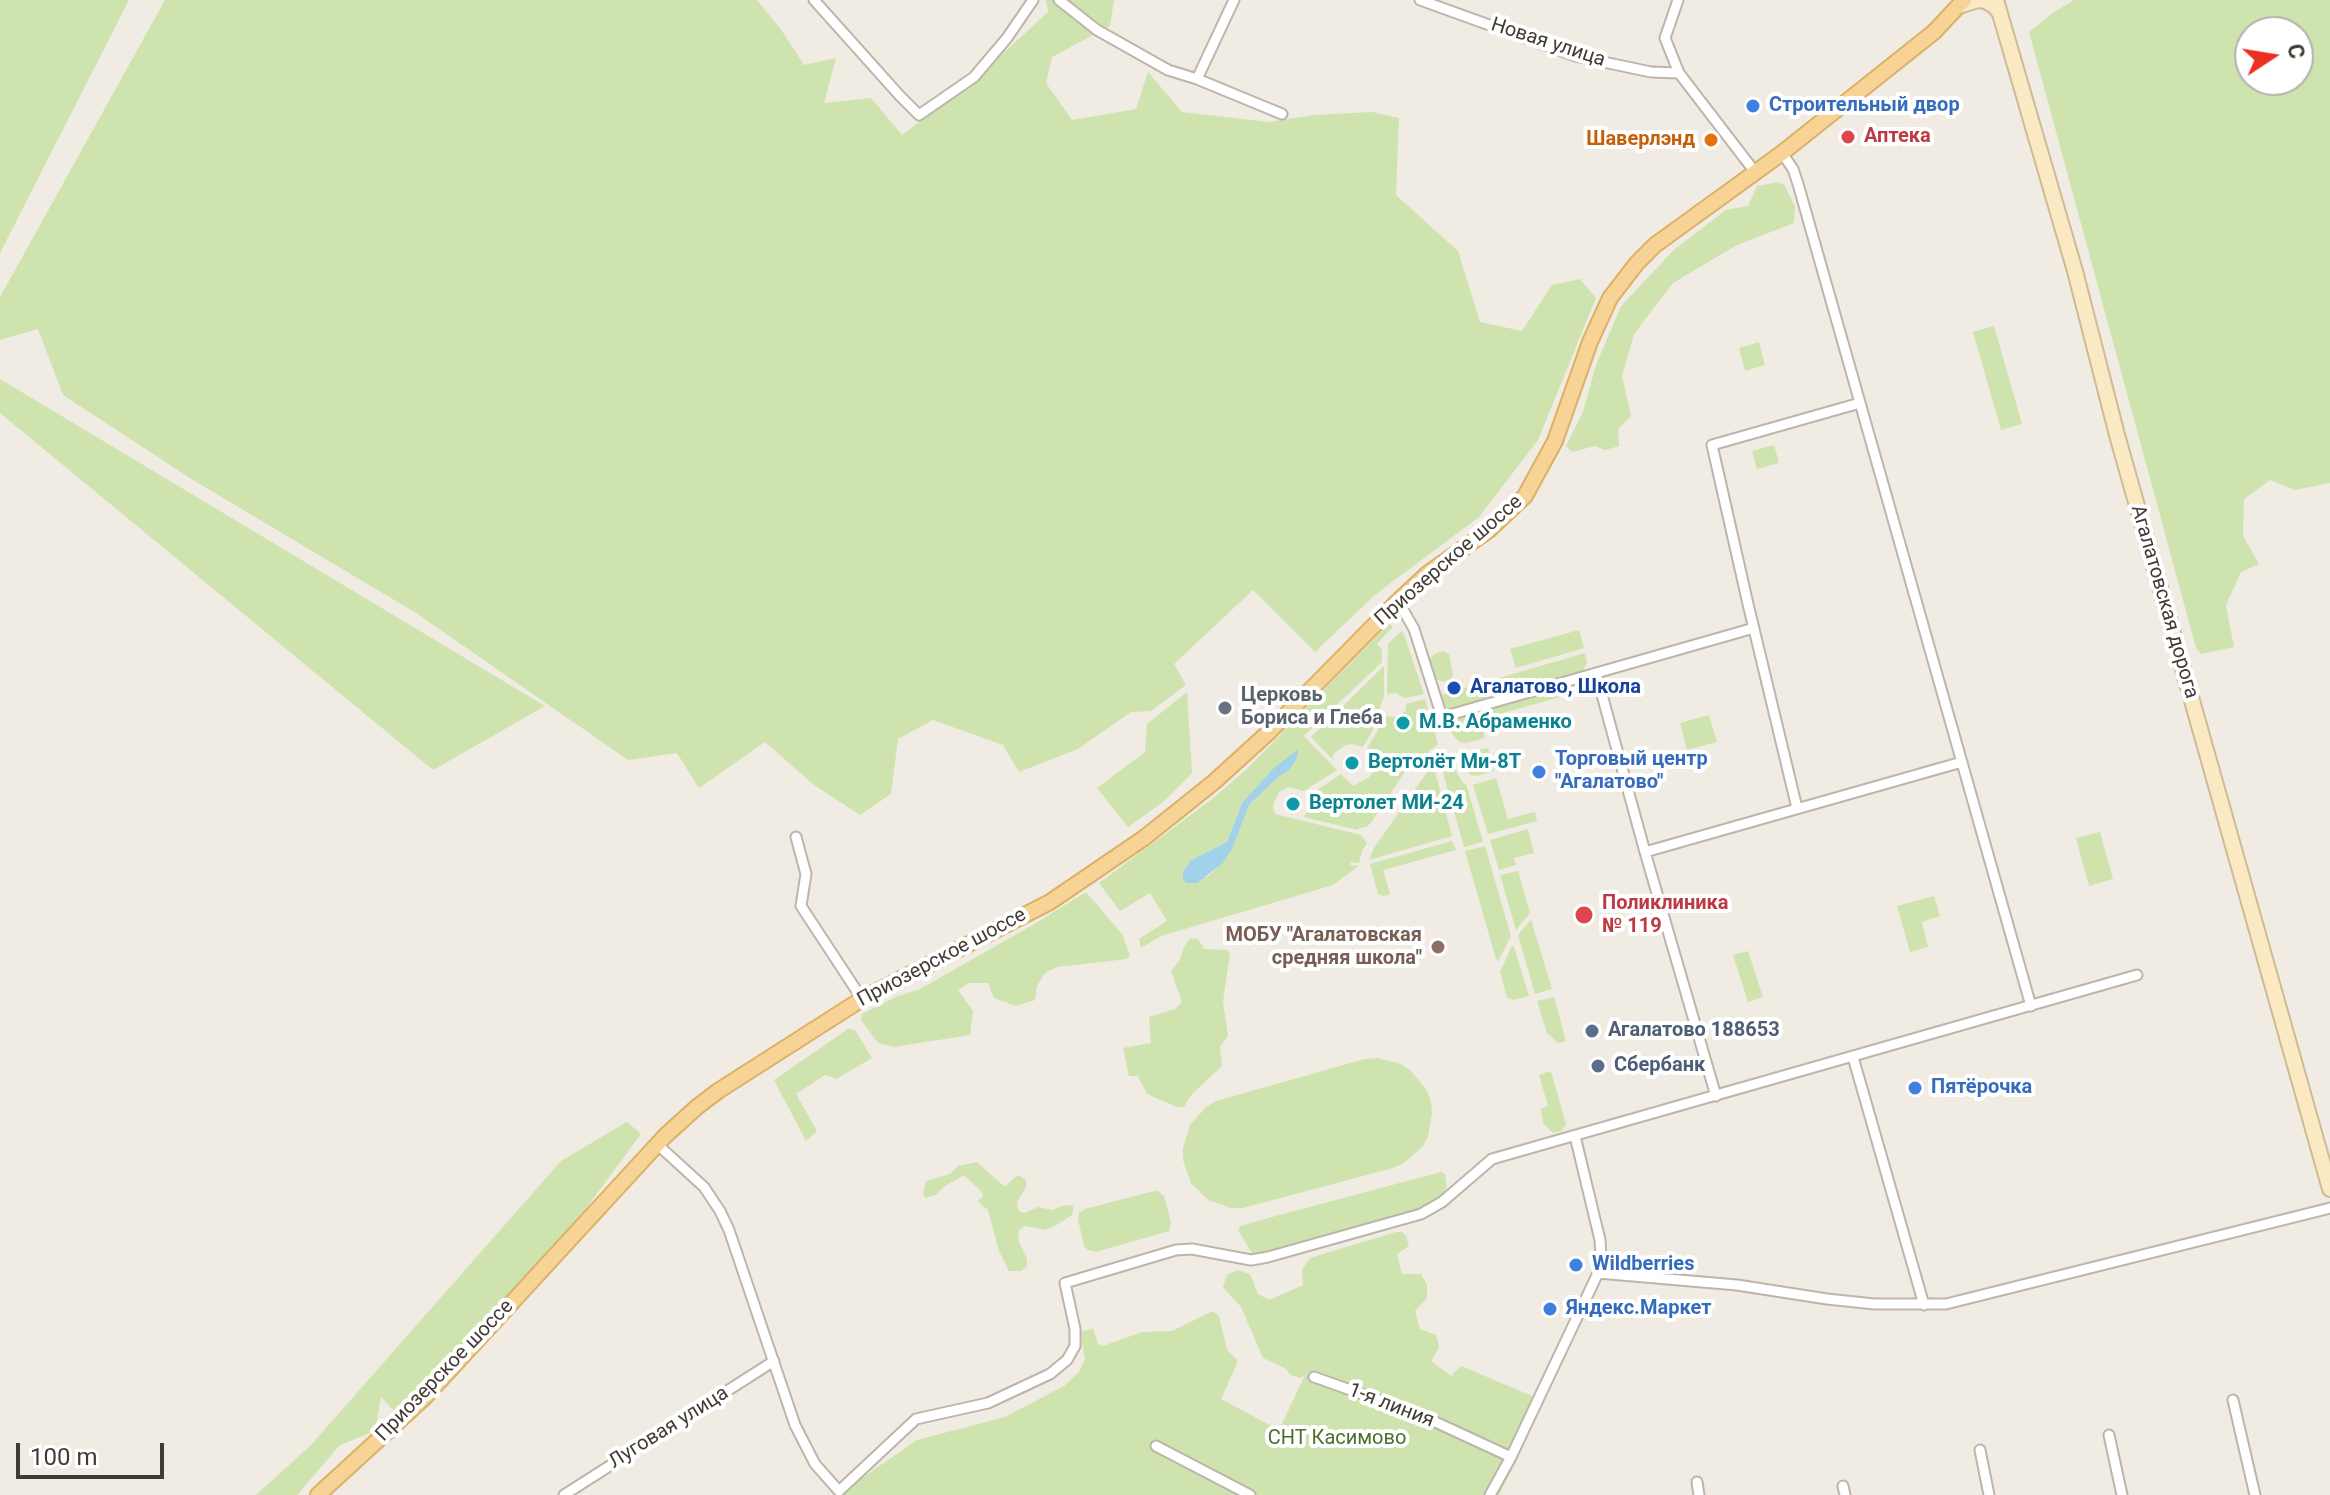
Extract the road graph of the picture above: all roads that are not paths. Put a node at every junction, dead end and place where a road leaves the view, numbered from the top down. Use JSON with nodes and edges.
{"nodes":[{"id":1,"x":814,"y":0,"type":"edge"},
{"id":2,"x":1033,"y":0,"type":"edge"},
{"id":3,"x":1059,"y":0,"type":"edge"},
{"id":4,"x":1234,"y":0,"type":"edge"},
{"id":5,"x":1420,"y":0,"type":"edge"},
{"id":6,"x":1678,"y":0,"type":"edge"},
{"id":7,"x":1996,"y":0,"type":"edge"},
{"id":8,"x":1962,"y":3,"type":"edge"},
{"id":9,"x":2001,"y":15,"type":"junction"},
{"id":10,"x":1679,"y":73,"type":"junction"},
{"id":11,"x":1197,"y":79,"type":"junction"},
{"id":12,"x":1282,"y":114,"type":"dead end"},
{"id":13,"x":1782,"y":153,"type":"junction"},
{"id":14,"x":1755,"y":172,"type":"junction"},
{"id":15,"x":1860,"y":403,"type":"junction"},
{"id":16,"x":1398,"y":601,"type":"junction"},
{"id":17,"x":1754,"y":628,"type":"junction"},
{"id":18,"x":1596,"y":673,"type":"junction"},
{"id":19,"x":1962,"y":762,"type":"junction"},
{"id":20,"x":1797,"y":808,"type":"junction"},
{"id":21,"x":796,"y":837,"type":"dead end"},
{"id":22,"x":1645,"y":852,"type":"junction"},
{"id":23,"x":2137,"y":975,"type":"dead end"},
{"id":24,"x":862,"y":999,"type":"junction"},
{"id":25,"x":2031,"y":1006,"type":"junction"},
{"id":26,"x":1853,"y":1057,"type":"junction"},
{"id":27,"x":1716,"y":1096,"type":"junction"},
{"id":28,"x":666,"y":1136,"type":"junction"},
{"id":29,"x":1575,"y":1136,"type":"junction"},
{"id":30,"x":2330,"y":1189,"type":"edge"},
{"id":31,"x":2330,"y":1208,"type":"edge"},
{"id":32,"x":1598,"y":1273,"type":"junction"},
{"id":33,"x":1924,"y":1305,"type":"junction"},
{"id":34,"x":774,"y":1361,"type":"junction"},
{"id":35,"x":1314,"y":1377,"type":"dead end"},
{"id":36,"x":2233,"y":1400,"type":"dead end"},
{"id":37,"x":2109,"y":1435,"type":"dead end"},
{"id":38,"x":1156,"y":1446,"type":"dead end"},
{"id":39,"x":1980,"y":1450,"type":"dead end"},
{"id":40,"x":1511,"y":1457,"type":"junction"},
{"id":41,"x":1697,"y":1482,"type":"dead end"},
{"id":42,"x":838,"y":1493,"type":"edge"},
{"id":43,"x":318,"y":1495,"type":"edge"},
{"id":44,"x":564,"y":1495,"type":"edge"},
{"id":45,"x":1250,"y":1495,"type":"edge"},
{"id":46,"x":1490,"y":1495,"type":"edge"},
{"id":47,"x":1699,"y":1495,"type":"edge"},
{"id":48,"x":1989,"y":1495,"type":"edge"},
{"id":49,"x":2122,"y":1495,"type":"edge"},
{"id":50,"x":2255,"y":1495,"type":"edge"}],
"edges":[{"from":1,"to":2,"type":"street"},
{"from":3,"to":11,"type":"street"},
{"from":4,"to":11,"type":"street"},
{"from":5,"to":10,"type":"street","name":"Новая улица"},
{"from":6,"to":10,"type":"street"},
{"from":7,"to":9,"type":"main road","name":"Агалатовская дорога"},
{"from":8,"to":9,"type":"main road"},
{"from":8,"to":13,"type":"main road","name":"Приозерское шоссе"},
{"from":9,"to":30,"type":"main road","name":"Агалатовская дорога"},
{"from":10,"to":14,"type":"street"},
{"from":11,"to":12,"type":"street"},
{"from":13,"to":14,"type":"main road","name":"Приозерское шоссе"},
{"from":13,"to":15,"type":"street"},
{"from":14,"to":16,"type":"main road","name":"Приозерское шоссе"},
{"from":15,"to":17,"type":"street"},
{"from":15,"to":19,"type":"street"},
{"from":16,"to":18,"type":"street"},
{"from":16,"to":24,"type":"main road","name":"Приозерское шоссе"},
{"from":17,"to":18,"type":"street"},
{"from":17,"to":20,"type":"street"},
{"from":18,"to":22,"type":"street"},
{"from":19,"to":20,"type":"street"},
{"from":19,"to":25,"type":"street"},
{"from":20,"to":22,"type":"street"},
{"from":21,"to":24,"type":"street"},
{"from":22,"to":27,"type":"street"},
{"from":23,"to":25,"type":"street"},
{"from":24,"to":28,"type":"main road","name":"Приозерское шоссе"},
{"from":25,"to":26,"type":"street"},
{"from":26,"to":27,"type":"street"},
{"from":26,"to":33,"type":"street"},
{"from":27,"to":29,"type":"street"},
{"from":28,"to":34,"type":"street"},
{"from":28,"to":43,"type":"main road","name":"Приозерское шоссе"},
{"from":29,"to":32,"type":"street"},
{"from":29,"to":42,"type":"street"},
{"from":31,"to":33,"type":"street"},
{"from":32,"to":33,"type":"street"},
{"from":32,"to":40,"type":"street"},
{"from":34,"to":42,"type":"street"},
{"from":34,"to":44,"type":"street","name":"Луговая улица"},
{"from":35,"to":40,"type":"street","name":"1-я линия"},
{"from":36,"to":50,"type":"street"},
{"from":37,"to":49,"type":"street"},
{"from":38,"to":45,"type":"street"},
{"from":39,"to":48,"type":"street"},
{"from":40,"to":46,"type":"street"},
{"from":41,"to":47,"type":"street"}]}
